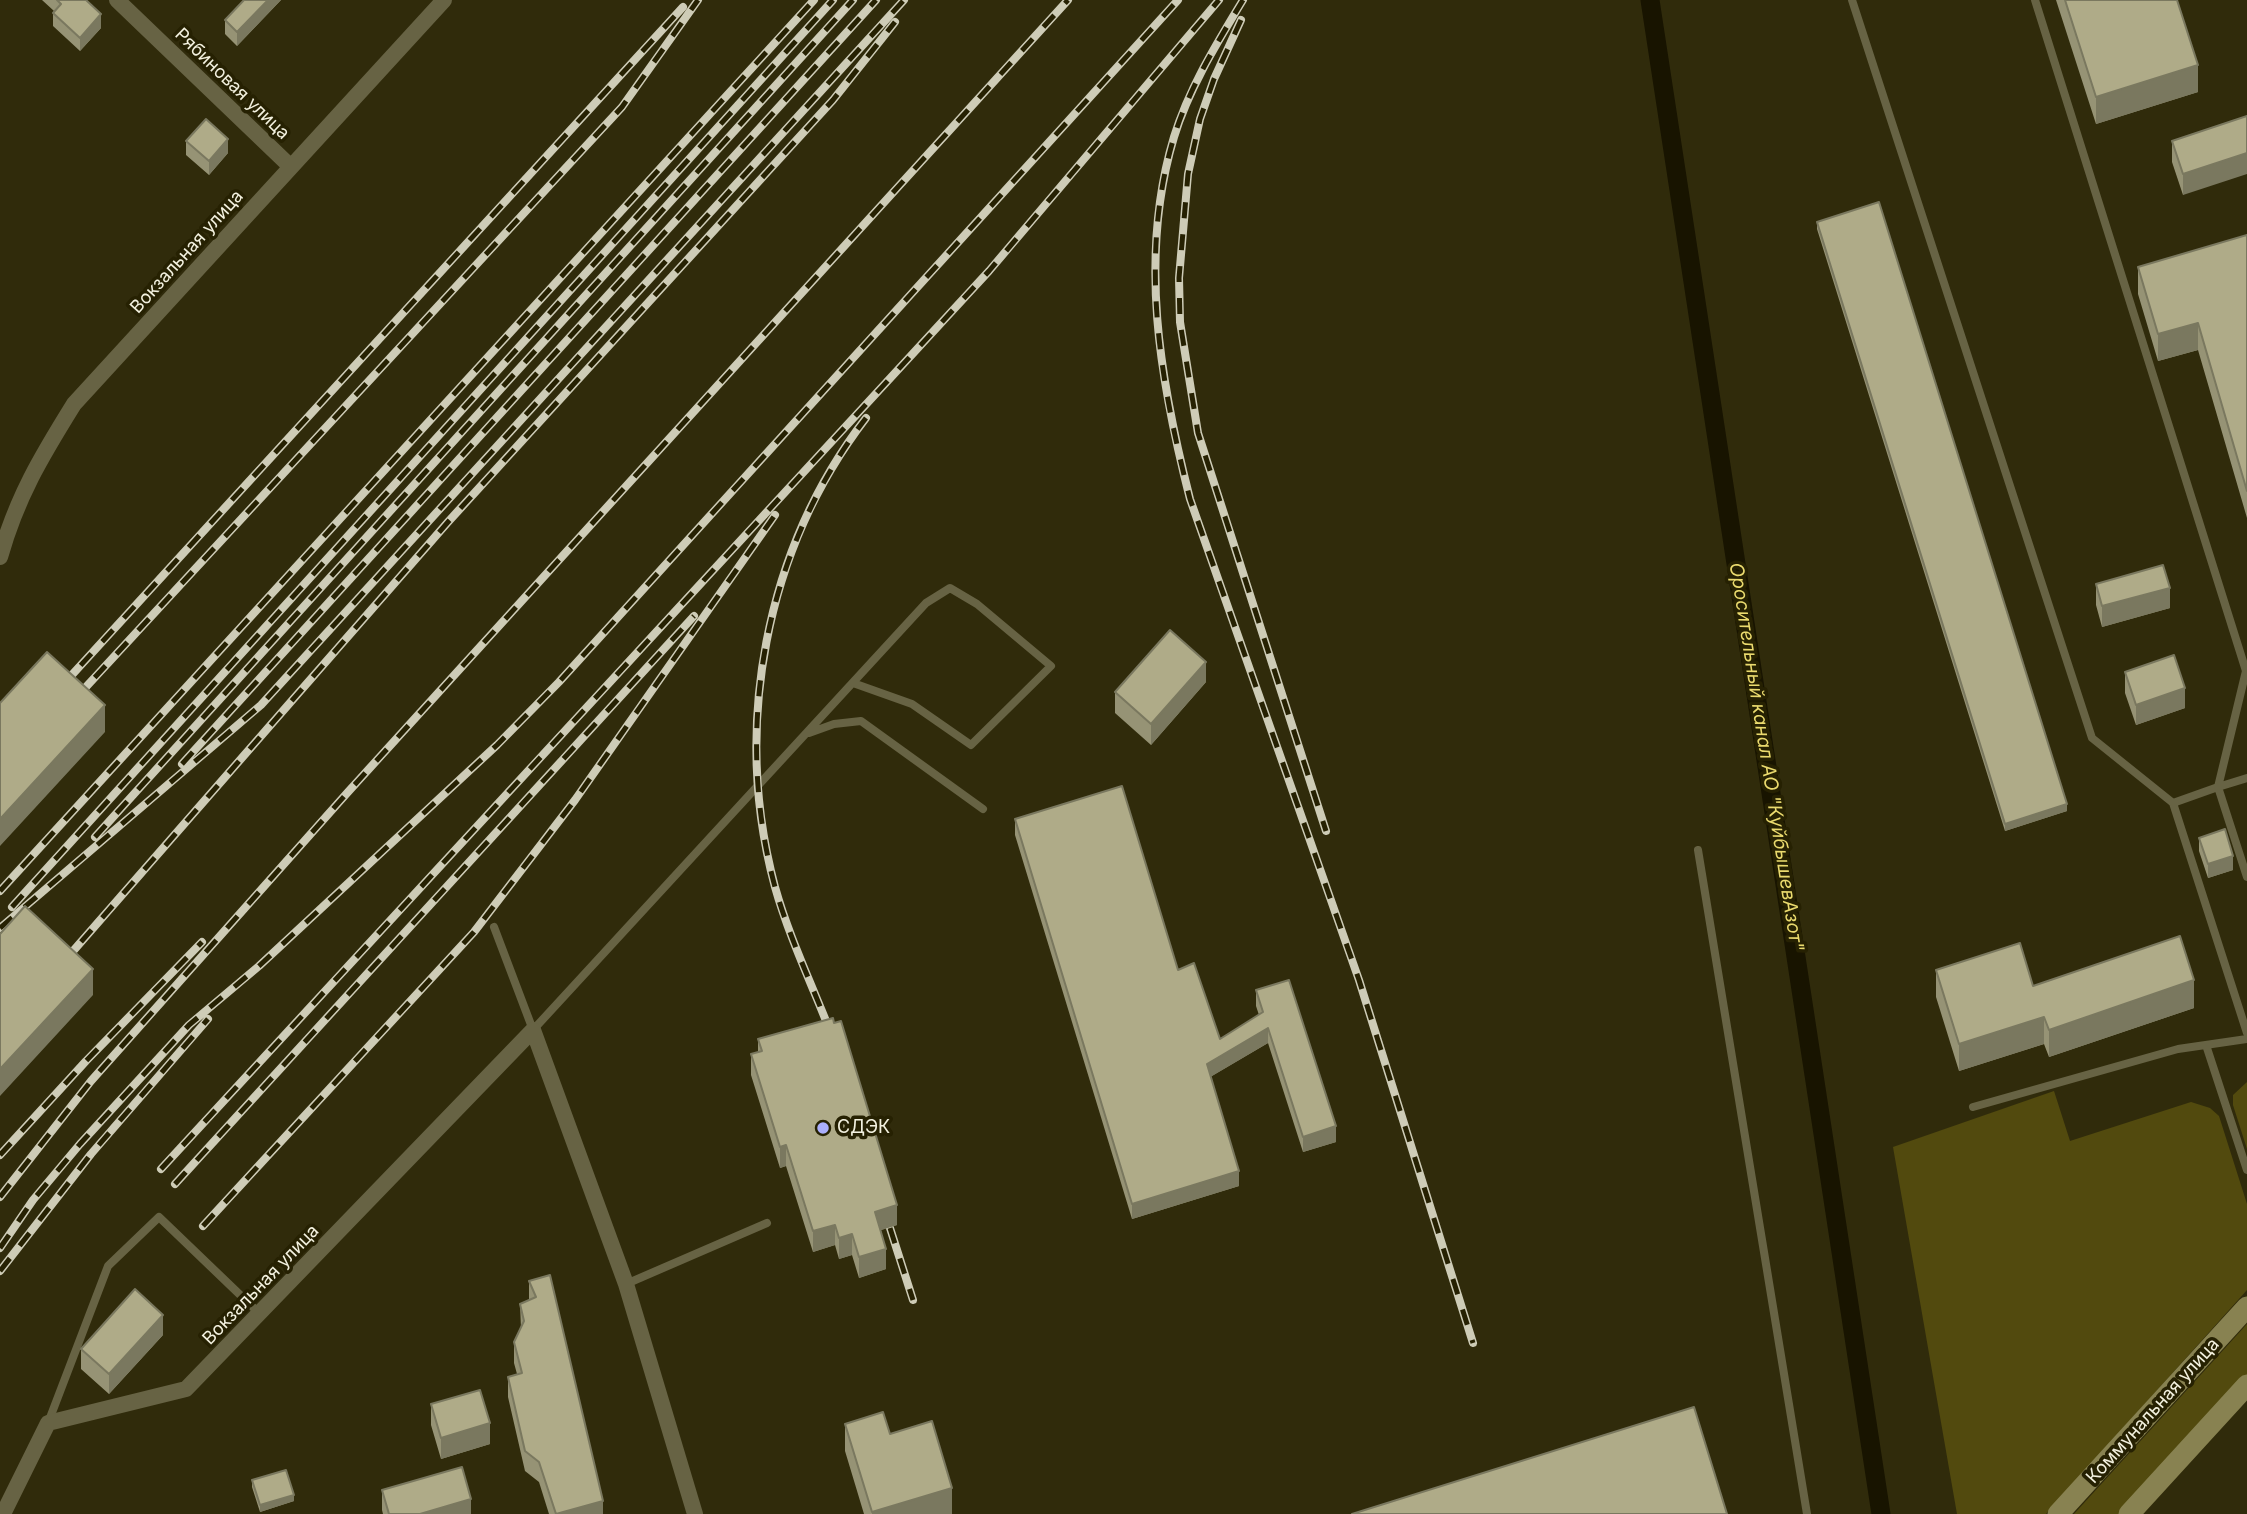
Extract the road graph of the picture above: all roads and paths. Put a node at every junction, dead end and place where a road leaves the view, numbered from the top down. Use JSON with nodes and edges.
{"nodes":[{"id":1,"x":117,"y":0,"type":"edge"},
{"id":2,"x":444,"y":0,"type":"edge"},
{"id":3,"x":1852,"y":0,"type":"edge"},
{"id":4,"x":2035,"y":0,"type":"edge"},
{"id":5,"x":291,"y":167,"type":"junction"},
{"id":6,"x":4,"y":522,"type":"edge"},
{"id":7,"x":0,"y":557,"type":"edge"},
{"id":8,"x":853,"y":683,"type":"junction"},
{"id":9,"x":806,"y":734,"type":"junction"},
{"id":10,"x":2247,"y":778,"type":"edge"},
{"id":11,"x":2218,"y":787,"type":"junction"},
{"id":12,"x":2173,"y":803,"type":"junction"},
{"id":13,"x":983,"y":809,"type":"dead end"},
{"id":14,"x":1698,"y":850,"type":"dead end"},
{"id":15,"x":2247,"y":877,"type":"edge"},
{"id":16,"x":494,"y":927,"type":"dead end"},
{"id":17,"x":533,"y":1030,"type":"junction"},
{"id":18,"x":2247,"y":1033,"type":"edge"},
{"id":19,"x":2247,"y":1039,"type":"edge"},
{"id":20,"x":2206,"y":1045,"type":"junction"},
{"id":21,"x":1973,"y":1107,"type":"dead end"},
{"id":22,"x":2247,"y":1170,"type":"edge"},
{"id":23,"x":767,"y":1223,"type":"dead end"},
{"id":24,"x":626,"y":1283,"type":"junction"},
{"id":25,"x":2247,"y":1307,"type":"edge"},
{"id":26,"x":260,"y":1314,"type":"junction"},
{"id":27,"x":2247,"y":1385,"type":"edge"},
{"id":28,"x":48,"y":1423,"type":"junction"},
{"id":29,"x":3,"y":1514,"type":"edge"},
{"id":30,"x":695,"y":1514,"type":"edge"},
{"id":31,"x":1807,"y":1514,"type":"edge"},
{"id":32,"x":2058,"y":1514,"type":"edge"},
{"id":33,"x":2129,"y":1514,"type":"edge"}],
"edges":[{"from":1,"to":5,"type":"street","name":"Рябиновая улица"},
{"from":2,"to":5,"type":"street","name":"Вокзальная улица"},
{"from":3,"to":12,"type":"lane"},
{"from":4,"to":11,"type":"lane"},
{"from":5,"to":6,"type":"street","name":"Вокзальная улица"},
{"from":6,"to":7,"type":"street","name":"Вокзальная улица"},
{"from":8,"to":8,"type":"lane"},
{"from":8,"to":9,"type":"lane"},
{"from":9,"to":13,"type":"lane"},
{"from":9,"to":17,"type":"lane"},
{"from":10,"to":11,"type":"lane"},
{"from":11,"to":12,"type":"lane"},
{"from":11,"to":15,"type":"lane"},
{"from":12,"to":18,"type":"lane"},
{"from":14,"to":31,"type":"lane"},
{"from":16,"to":17,"type":"lane"},
{"from":17,"to":24,"type":"street"},
{"from":17,"to":26,"type":"street","name":"Вокзальная улица"},
{"from":19,"to":20,"type":"lane"},
{"from":20,"to":21,"type":"lane"},
{"from":20,"to":22,"type":"lane"},
{"from":23,"to":24,"type":"lane"},
{"from":24,"to":30,"type":"street"},
{"from":25,"to":32,"type":"main road","name":"Коммунальная улица"},
{"from":26,"to":28,"type":"street","name":"Вокзальная улица"},
{"from":26,"to":28,"type":"lane"},
{"from":27,"to":33,"type":"main road"},
{"from":28,"to":29,"type":"street"}]}
